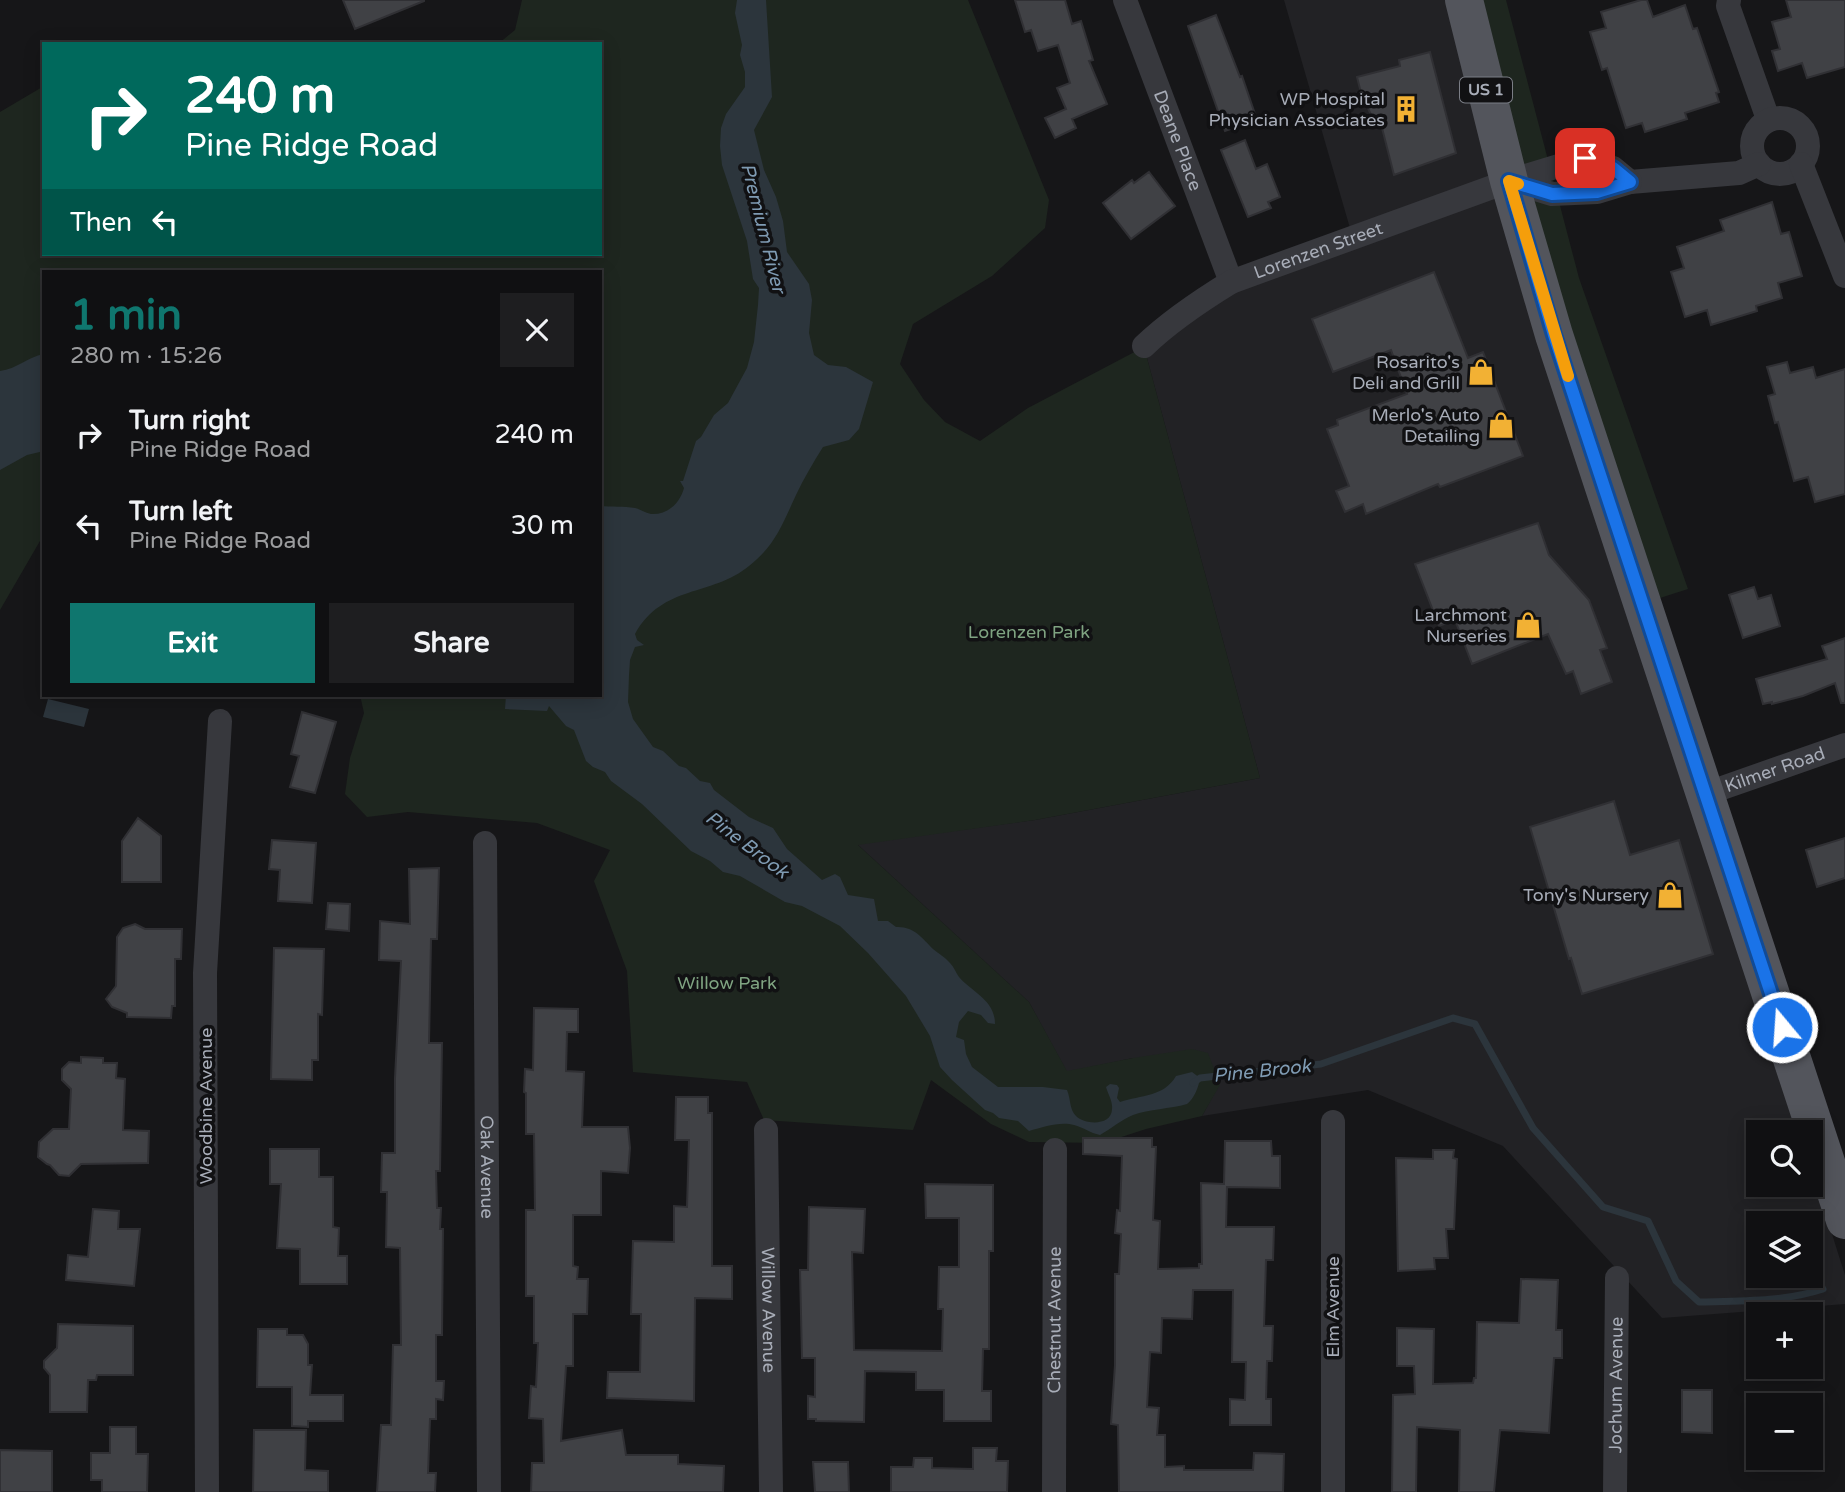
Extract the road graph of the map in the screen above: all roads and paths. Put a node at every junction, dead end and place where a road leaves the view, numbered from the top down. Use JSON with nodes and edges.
{"nodes":[{"id":1,"x":1125,"y":0,"type":"edge"},
{"id":2,"x":1464,"y":0,"type":"edge"},
{"id":3,"x":1729,"y":0,"type":"edge"},
{"id":4,"x":1768,"y":120,"type":"junction"},
{"id":5,"x":1759,"y":164,"type":"junction"},
{"id":6,"x":1801,"y":164,"type":"junction"},
{"id":7,"x":1509,"y":181,"type":"junction"},
{"id":8,"x":1630,"y":182,"type":"junction"},
{"id":9,"x":1845,"y":276,"type":"edge"},
{"id":10,"x":1231,"y":282,"type":"junction"},
{"id":11,"x":1144,"y":346,"type":"dead end"},
{"id":12,"x":220,"y":721,"type":"dead end"},
{"id":13,"x":1845,"y":745,"type":"edge"},
{"id":14,"x":1705,"y":794,"type":"junction"},
{"id":15,"x":485,"y":843,"type":"dead end"},
{"id":16,"x":1333,"y":1122,"type":"dead end"},
{"id":17,"x":766,"y":1130,"type":"dead end"},
{"id":18,"x":1055,"y":1150,"type":"dead end"},
{"id":19,"x":1834,"y":1159,"type":"edge"},
{"id":20,"x":1845,"y":1220,"type":"edge"},
{"id":21,"x":1617,"y":1278,"type":"dead end"},
{"id":22,"x":207,"y":1492,"type":"edge"},
{"id":23,"x":489,"y":1492,"type":"edge"},
{"id":24,"x":771,"y":1492,"type":"edge"},
{"id":25,"x":1054,"y":1492,"type":"edge"},
{"id":26,"x":1333,"y":1492,"type":"edge"},
{"id":27,"x":1615,"y":1492,"type":"edge"}],
"edges":[{"from":1,"to":10,"type":"street","name":"Deane Place"},
{"from":2,"to":7,"type":"main road","number":"US 1"},
{"from":3,"to":4,"type":"street"},
{"from":4,"to":5,"type":"street"},
{"from":4,"to":6,"type":"street"},
{"from":5,"to":6,"type":"street"},
{"from":5,"to":8,"type":"street"},
{"from":6,"to":9,"type":"street"},
{"from":7,"to":8,"type":"street"},
{"from":7,"to":8,"type":"street","name":"Lorenzen Street"},
{"from":7,"to":10,"type":"street","name":"Lorenzen Street"},
{"from":7,"to":14,"type":"main road","number":"US 1"},
{"from":10,"to":11,"type":"street","name":"Lorenzen Street"},
{"from":12,"to":22,"type":"street","name":"Woodbine Avenue"},
{"from":13,"to":14,"type":"street","name":"Kilmer Road"},
{"from":14,"to":19,"type":"main road","number":"US 1"},
{"from":15,"to":23,"type":"street","name":"Oak Avenue"},
{"from":16,"to":26,"type":"street","name":"Elm Avenue"},
{"from":17,"to":24,"type":"street","name":"Willow Avenue"},
{"from":18,"to":25,"type":"street","name":"Chestnut Avenue"},
{"from":19,"to":20,"type":"main road","number":"US 1"},
{"from":21,"to":27,"type":"street","name":"Jochum Avenue"}]}
